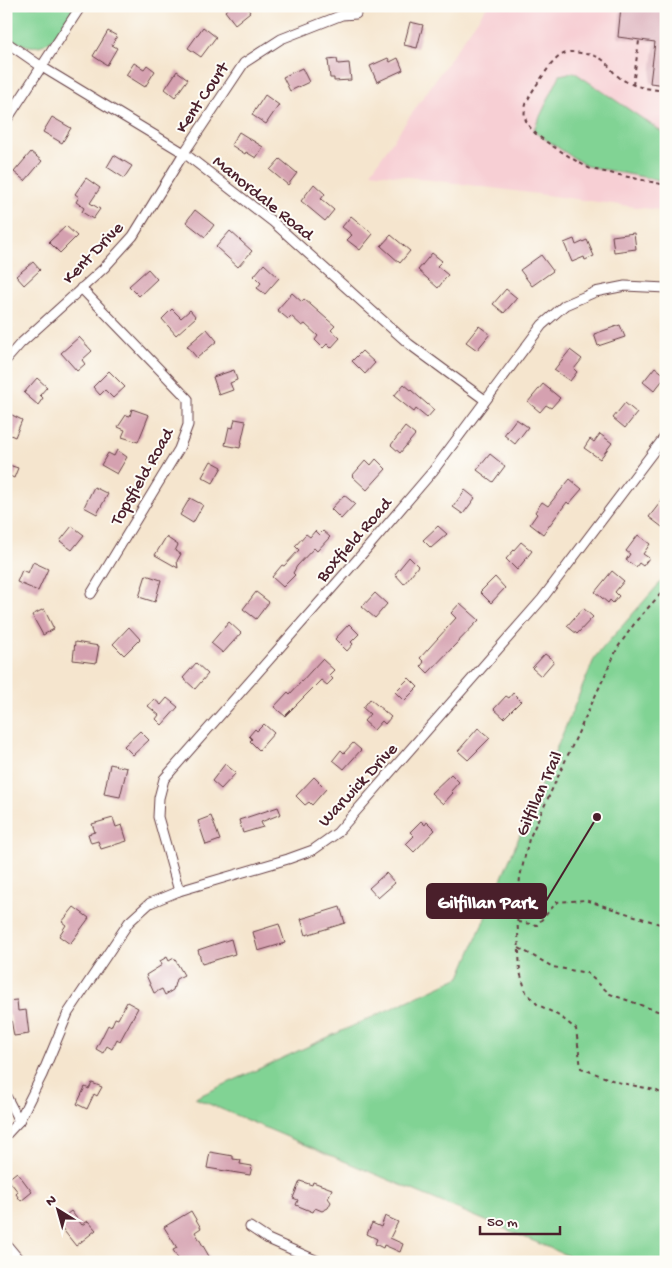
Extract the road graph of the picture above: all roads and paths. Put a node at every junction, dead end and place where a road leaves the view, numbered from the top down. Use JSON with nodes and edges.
{"nodes":[{"id":1,"x":81,"y":6,"type":"edge"},
{"id":2,"x":356,"y":14,"type":"dead end"},
{"id":3,"x":639,"y":41,"type":"dead end"},
{"id":4,"x":6,"y":42,"type":"edge"},
{"id":5,"x":42,"y":67,"type":"junction"},
{"id":6,"x":633,"y":85,"type":"junction"},
{"id":7,"x":666,"y":91,"type":"edge"},
{"id":8,"x":6,"y":121,"type":"edge"},
{"id":9,"x":184,"y":153,"type":"junction"},
{"id":10,"x":666,"y":185,"type":"edge"},
{"id":11,"x":81,"y":288,"type":"junction"},
{"id":12,"x":666,"y":288,"type":"edge"},
{"id":13,"x":6,"y":360,"type":"edge"},
{"id":14,"x":485,"y":400,"type":"junction"},
{"id":15,"x":666,"y":435,"type":"edge"},
{"id":16,"x":666,"y":588,"type":"edge"},
{"id":17,"x":91,"y":594,"type":"dead end"},
{"id":18,"x":179,"y":891,"type":"junction"},
{"id":19,"x":518,"y":922,"type":"junction"},
{"id":20,"x":666,"y":926,"type":"edge"},
{"id":21,"x":519,"y":948,"type":"junction"},
{"id":22,"x":666,"y":1017,"type":"edge"},
{"id":23,"x":6,"y":1096,"type":"edge"},
{"id":24,"x":666,"y":1096,"type":"edge"},
{"id":25,"x":19,"y":1121,"type":"junction"},
{"id":26,"x":6,"y":1135,"type":"edge"},
{"id":27,"x":250,"y":1227,"type":"dead end"},
{"id":28,"x":6,"y":1244,"type":"edge"},
{"id":29,"x":21,"y":1262,"type":"edge"},
{"id":30,"x":320,"y":1262,"type":"edge"}],
"edges":[{"from":1,"to":5,"type":"street"},
{"from":2,"to":9,"type":"street","name":"Kent Court"},
{"from":3,"to":6,"type":"path"},
{"from":4,"to":5,"type":"street","name":"Manordale Road"},
{"from":5,"to":8,"type":"street"},
{"from":5,"to":9,"type":"street","name":"Manordale Road"},
{"from":6,"to":7,"type":"path"},
{"from":6,"to":10,"type":"path"},
{"from":9,"to":11,"type":"street","name":"Kent Drive"},
{"from":9,"to":14,"type":"street","name":"Manordale Road"},
{"from":11,"to":13,"type":"street","name":"Kent Drive"},
{"from":11,"to":17,"type":"street","name":"Topsfield Road"},
{"from":12,"to":14,"type":"street","name":"Boxfield Road"},
{"from":14,"to":18,"type":"street","name":"Boxfield Road"},
{"from":15,"to":18,"type":"street","name":"Warwick Drive"},
{"from":16,"to":19,"type":"path","name":"Gilfillan Trail"},
{"from":18,"to":25,"type":"street","name":"Warwick Drive"},
{"from":19,"to":20,"type":"path"},
{"from":19,"to":21,"type":"path","name":"Gilfillan Trail"},
{"from":21,"to":22,"type":"path"},
{"from":21,"to":24,"type":"path","name":"Gilfillan Trail"},
{"from":23,"to":25,"type":"street"},
{"from":25,"to":26,"type":"street","name":"Warwick Drive"},
{"from":27,"to":30,"type":"street"},
{"from":28,"to":29,"type":"street"}]}
